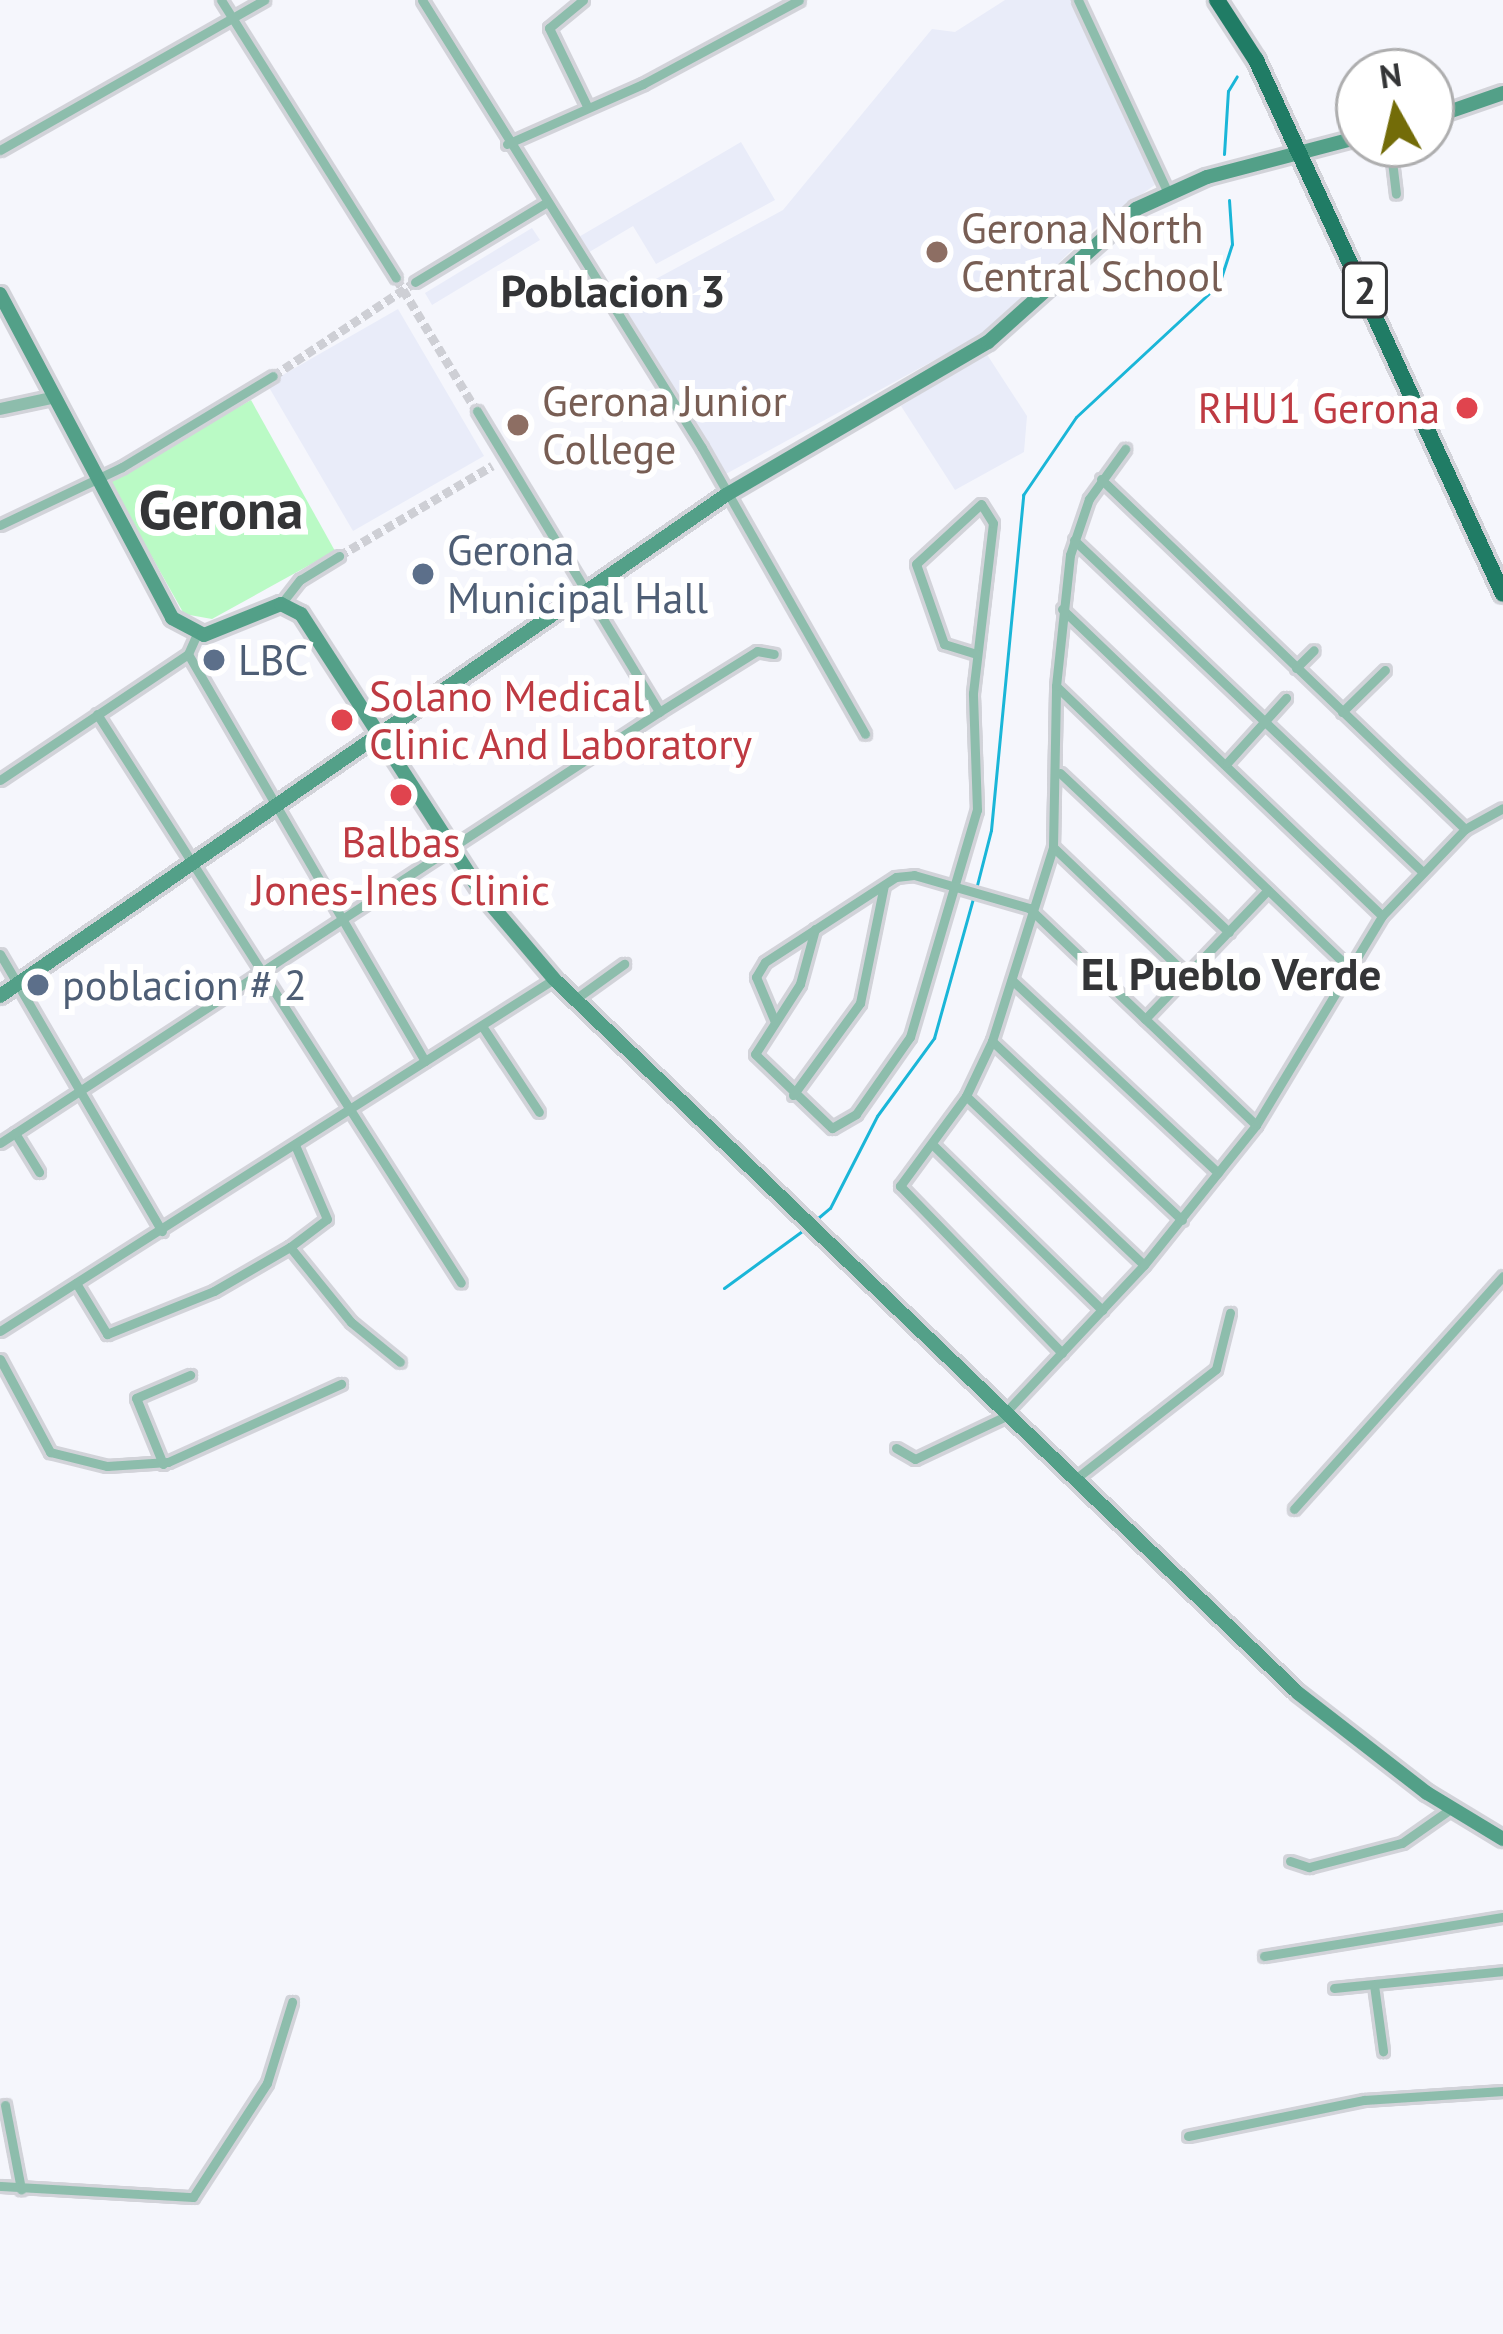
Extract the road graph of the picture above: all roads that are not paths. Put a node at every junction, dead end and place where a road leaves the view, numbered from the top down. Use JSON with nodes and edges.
{"nodes":[{"id":1,"x":221,"y":0,"type":"edge"},
{"id":2,"x":264,"y":0,"type":"edge"},
{"id":3,"x":422,"y":0,"type":"edge"},
{"id":4,"x":583,"y":0,"type":"edge"},
{"id":5,"x":799,"y":0,"type":"edge"},
{"id":6,"x":1078,"y":0,"type":"edge"},
{"id":7,"x":1217,"y":0,"type":"edge"},
{"id":8,"x":232,"y":17,"type":"junction"},
{"id":9,"x":1503,"y":93,"type":"edge"},
{"id":10,"x":587,"y":106,"type":"junction"},
{"id":11,"x":1455,"y":110,"type":"edge"},
{"id":12,"x":507,"y":144,"type":"junction"},
{"id":13,"x":1335,"y":144,"type":"edge"},
{"id":14,"x":0,"y":150,"type":"edge"},
{"id":15,"x":1301,"y":154,"type":"junction"},
{"id":16,"x":1393,"y":168,"type":"edge"},
{"id":17,"x":1168,"y":193,"type":"junction"},
{"id":18,"x":1396,"y":194,"type":"dead end"},
{"id":19,"x":544,"y":204,"type":"junction"},
{"id":20,"x":396,"y":278,"type":"tunnel mouth"},
{"id":21,"x":415,"y":282,"type":"tunnel mouth"},
{"id":22,"x":0,"y":294,"type":"edge"},
{"id":23,"x":273,"y":376,"type":"tunnel mouth"},
{"id":24,"x":51,"y":398,"type":"junction"},
{"id":25,"x":0,"y":409,"type":"edge"},
{"id":26,"x":477,"y":411,"type":"tunnel mouth"},
{"id":27,"x":1125,"y":449,"type":"dead end"},
{"id":28,"x":505,"y":458,"type":"junction"},
{"id":29,"x":492,"y":466,"type":"tunnel mouth"},
{"id":30,"x":92,"y":478,"type":"junction"},
{"id":31,"x":1101,"y":479,"type":"junction"},
{"id":32,"x":726,"y":495,"type":"junction"},
{"id":33,"x":0,"y":525,"type":"edge"},
{"id":34,"x":1074,"y":539,"type":"junction"},
{"id":35,"x":339,"y":556,"type":"tunnel mouth"},
{"id":36,"x":587,"y":594,"type":"junction"},
{"id":37,"x":1503,"y":594,"type":"edge"},
{"id":38,"x":281,"y":604,"type":"junction"},
{"id":39,"x":1062,"y":609,"type":"junction"},
{"id":40,"x":197,"y":634,"type":"junction"},
{"id":41,"x":1314,"y":650,"type":"dead end"},
{"id":42,"x":188,"y":654,"type":"junction"},
{"id":43,"x":773,"y":654,"type":"dead end"},
{"id":44,"x":976,"y":654,"type":"junction"},
{"id":45,"x":1296,"y":668,"type":"junction"},
{"id":46,"x":1385,"y":670,"type":"dead end"},
{"id":47,"x":1056,"y":686,"type":"junction"},
{"id":48,"x":1286,"y":698,"type":"dead end"},
{"id":49,"x":659,"y":712,"type":"junction"},
{"id":50,"x":1342,"y":712,"type":"junction"},
{"id":51,"x":97,"y":714,"type":"junction"},
{"id":52,"x":1265,"y":720,"type":"junction"},
{"id":53,"x":865,"y":734,"type":"dead end"},
{"id":54,"x":380,"y":737,"type":"junction"},
{"id":55,"x":1227,"y":763,"type":"junction"},
{"id":56,"x":1060,"y":773,"type":"junction"},
{"id":57,"x":0,"y":780,"type":"edge"},
{"id":58,"x":278,"y":805,"type":"junction"},
{"id":59,"x":1503,"y":808,"type":"edge"},
{"id":60,"x":1466,"y":830,"type":"junction"},
{"id":61,"x":450,"y":844,"type":"junction"},
{"id":62,"x":1053,"y":847,"type":"junction"},
{"id":63,"x":194,"y":866,"type":"junction"},
{"id":64,"x":1422,"y":871,"type":"junction"},
{"id":65,"x":884,"y":885,"type":"junction"},
{"id":66,"x":957,"y":886,"type":"junction"},
{"id":67,"x":1268,"y":890,"type":"junction"},
{"id":68,"x":1029,"y":908,"type":"junction"},
{"id":69,"x":1382,"y":916,"type":"junction"},
{"id":70,"x":343,"y":922,"type":"junction"},
{"id":71,"x":815,"y":928,"type":"junction"},
{"id":72,"x":1229,"y":932,"type":"junction"},
{"id":73,"x":0,"y":954,"type":"edge"},
{"id":74,"x":624,"y":964,"type":"dead end"},
{"id":75,"x":1348,"y":967,"type":"junction"},
{"id":76,"x":265,"y":972,"type":"junction"},
{"id":77,"x":1186,"y":975,"type":"junction"},
{"id":78,"x":554,"y":980,"type":"junction"},
{"id":79,"x":1012,"y":980,"type":"junction"},
{"id":80,"x":17,"y":985,"type":"junction"},
{"id":81,"x":0,"y":996,"type":"edge"},
{"id":82,"x":574,"y":1000,"type":"junction"},
{"id":83,"x":1145,"y":1019,"type":"junction"},
{"id":84,"x":775,"y":1022,"type":"junction"},
{"id":85,"x":482,"y":1026,"type":"junction"},
{"id":86,"x":992,"y":1041,"type":"junction"},
{"id":87,"x":424,"y":1061,"type":"junction"},
{"id":88,"x":83,"y":1091,"type":"junction"},
{"id":89,"x":793,"y":1095,"type":"junction"},
{"id":90,"x":966,"y":1096,"type":"junction"},
{"id":91,"x":350,"y":1110,"type":"junction"},
{"id":92,"x":539,"y":1112,"type":"dead end"},
{"id":93,"x":1256,"y":1125,"type":"junction"},
{"id":94,"x":15,"y":1133,"type":"junction"},
{"id":95,"x":0,"y":1142,"type":"edge"},
{"id":96,"x":932,"y":1144,"type":"junction"},
{"id":97,"x":295,"y":1145,"type":"junction"},
{"id":98,"x":39,"y":1172,"type":"dead end"},
{"id":99,"x":1218,"y":1173,"type":"junction"},
{"id":100,"x":1182,"y":1220,"type":"junction"},
{"id":101,"x":162,"y":1231,"type":"junction"},
{"id":102,"x":290,"y":1247,"type":"junction"},
{"id":103,"x":1144,"y":1265,"type":"junction"},
{"id":104,"x":1503,"y":1276,"type":"edge"},
{"id":105,"x":76,"y":1283,"type":"junction"},
{"id":106,"x":461,"y":1283,"type":"dead end"},
{"id":107,"x":1102,"y":1310,"type":"junction"},
{"id":108,"x":1230,"y":1313,"type":"dead end"},
{"id":109,"x":0,"y":1331,"type":"edge"},
{"id":110,"x":1062,"y":1353,"type":"junction"},
{"id":111,"x":0,"y":1359,"type":"edge"},
{"id":112,"x":400,"y":1362,"type":"dead end"},
{"id":113,"x":190,"y":1375,"type":"dead end"},
{"id":114,"x":341,"y":1384,"type":"dead end"},
{"id":115,"x":1005,"y":1415,"type":"junction"},
{"id":116,"x":896,"y":1448,"type":"dead end"},
{"id":117,"x":163,"y":1464,"type":"junction"},
{"id":118,"x":1074,"y":1480,"type":"junction"},
{"id":119,"x":1294,"y":1509,"type":"dead end"},
{"id":120,"x":1452,"y":1808,"type":"junction"},
{"id":121,"x":1503,"y":1839,"type":"edge"},
{"id":122,"x":1290,"y":1861,"type":"dead end"},
{"id":123,"x":1503,"y":1917,"type":"edge"},
{"id":124,"x":1264,"y":1956,"type":"dead end"},
{"id":125,"x":1503,"y":1971,"type":"edge"},
{"id":126,"x":1374,"y":1984,"type":"junction"},
{"id":127,"x":1334,"y":1988,"type":"dead end"},
{"id":128,"x":292,"y":2002,"type":"dead end"},
{"id":129,"x":1383,"y":2051,"type":"dead end"},
{"id":130,"x":1503,"y":2091,"type":"edge"},
{"id":131,"x":5,"y":2105,"type":"dead end"},
{"id":132,"x":1188,"y":2136,"type":"dead end"},
{"id":133,"x":0,"y":2186,"type":"edge"},
{"id":134,"x":21,"y":2188,"type":"junction"}],
"edges":[{"from":1,"to":8,"type":"street"},
{"from":2,"to":8,"type":"street"},
{"from":3,"to":12,"type":"street"},
{"from":4,"to":10,"type":"street"},
{"from":5,"to":10,"type":"street"},
{"from":6,"to":17,"type":"street"},
{"from":7,"to":15,"type":"highway","number":"2"},
{"from":8,"to":14,"type":"street"},
{"from":8,"to":20,"type":"street"},
{"from":9,"to":11,"type":"main road"},
{"from":10,"to":12,"type":"street"},
{"from":12,"to":19,"type":"street"},
{"from":13,"to":15,"type":"main road"},
{"from":15,"to":17,"type":"main road"},
{"from":15,"to":37,"type":"highway","number":"2"},
{"from":16,"to":18,"type":"street"},
{"from":17,"to":32,"type":"main road"},
{"from":19,"to":21,"type":"street"},
{"from":19,"to":32,"type":"street"},
{"from":22,"to":24,"type":"main road"},
{"from":23,"to":30,"type":"street"},
{"from":24,"to":25,"type":"street"},
{"from":24,"to":30,"type":"main road"},
{"from":26,"to":28,"type":"street"},
{"from":27,"to":31,"type":"street"},
{"from":28,"to":29,"type":"street"},
{"from":28,"to":36,"type":"street"},
{"from":30,"to":33,"type":"street"},
{"from":30,"to":40,"type":"main road"},
{"from":31,"to":34,"type":"street"},
{"from":31,"to":45,"type":"street"},
{"from":32,"to":36,"type":"main road"},
{"from":32,"to":53,"type":"street"},
{"from":34,"to":39,"type":"street"},
{"from":34,"to":52,"type":"street"},
{"from":35,"to":38,"type":"street"},
{"from":36,"to":49,"type":"street"},
{"from":36,"to":54,"type":"main road"},
{"from":38,"to":40,"type":"main road"},
{"from":38,"to":54,"type":"main road"},
{"from":39,"to":47,"type":"street"},
{"from":39,"to":55,"type":"street"},
{"from":40,"to":42,"type":"street"},
{"from":41,"to":45,"type":"street"},
{"from":42,"to":51,"type":"street"},
{"from":42,"to":58,"type":"street"},
{"from":43,"to":49,"type":"street"},
{"from":44,"to":44,"type":"street"},
{"from":44,"to":66,"type":"street"},
{"from":45,"to":50,"type":"street"},
{"from":46,"to":50,"type":"street"},
{"from":47,"to":56,"type":"street"},
{"from":47,"to":67,"type":"street"},
{"from":48,"to":52,"type":"street"},
{"from":49,"to":61,"type":"street"},
{"from":50,"to":60,"type":"street"},
{"from":51,"to":57,"type":"street"},
{"from":51,"to":63,"type":"street"},
{"from":52,"to":55,"type":"street"},
{"from":52,"to":64,"type":"street"},
{"from":54,"to":58,"type":"main road"},
{"from":54,"to":61,"type":"main road"},
{"from":55,"to":69,"type":"street"},
{"from":56,"to":62,"type":"street"},
{"from":56,"to":72,"type":"street"},
{"from":58,"to":63,"type":"main road"},
{"from":58,"to":70,"type":"street"},
{"from":59,"to":60,"type":"street"},
{"from":60,"to":64,"type":"street"},
{"from":61,"to":70,"type":"street"},
{"from":61,"to":78,"type":"main road"},
{"from":62,"to":68,"type":"street"},
{"from":62,"to":77,"type":"street"},
{"from":63,"to":76,"type":"street"},
{"from":63,"to":80,"type":"main road"},
{"from":64,"to":69,"type":"street"},
{"from":65,"to":66,"type":"street"},
{"from":65,"to":71,"type":"street"},
{"from":65,"to":89,"type":"street"},
{"from":66,"to":68,"type":"street"},
{"from":66,"to":89,"type":"street"},
{"from":67,"to":72,"type":"street"},
{"from":67,"to":75,"type":"street"},
{"from":68,"to":79,"type":"street"},
{"from":68,"to":83,"type":"street"},
{"from":69,"to":75,"type":"street"},
{"from":70,"to":76,"type":"street"},
{"from":70,"to":87,"type":"street"},
{"from":71,"to":84,"type":"street"},
{"from":71,"to":84,"type":"street"},
{"from":72,"to":77,"type":"street"},
{"from":73,"to":80,"type":"street"},
{"from":74,"to":82,"type":"street"},
{"from":75,"to":93,"type":"street"},
{"from":76,"to":88,"type":"street"},
{"from":76,"to":91,"type":"street"},
{"from":77,"to":83,"type":"street"},
{"from":78,"to":82,"type":"main road"},
{"from":78,"to":85,"type":"street"},
{"from":79,"to":86,"type":"street"},
{"from":79,"to":99,"type":"street"},
{"from":80,"to":81,"type":"main road"},
{"from":80,"to":88,"type":"street"},
{"from":82,"to":115,"type":"main road"},
{"from":83,"to":93,"type":"street"},
{"from":84,"to":89,"type":"street"},
{"from":85,"to":87,"type":"street"},
{"from":85,"to":92,"type":"street"},
{"from":86,"to":90,"type":"street"},
{"from":86,"to":100,"type":"street"},
{"from":87,"to":91,"type":"street"},
{"from":88,"to":94,"type":"street"},
{"from":88,"to":101,"type":"street"},
{"from":90,"to":96,"type":"street"},
{"from":90,"to":103,"type":"street"},
{"from":91,"to":97,"type":"street"},
{"from":91,"to":106,"type":"street"},
{"from":93,"to":99,"type":"street"},
{"from":94,"to":95,"type":"street"},
{"from":94,"to":98,"type":"street"},
{"from":96,"to":107,"type":"street"},
{"from":96,"to":110,"type":"street"},
{"from":97,"to":101,"type":"street"},
{"from":97,"to":102,"type":"street"},
{"from":99,"to":100,"type":"street"},
{"from":100,"to":103,"type":"street"},
{"from":101,"to":105,"type":"street"},
{"from":102,"to":105,"type":"street"},
{"from":102,"to":112,"type":"street"},
{"from":103,"to":107,"type":"street"},
{"from":104,"to":119,"type":"street"},
{"from":105,"to":109,"type":"street"},
{"from":107,"to":110,"type":"street"},
{"from":108,"to":118,"type":"street"},
{"from":110,"to":115,"type":"street"},
{"from":111,"to":117,"type":"street"},
{"from":113,"to":117,"type":"street"},
{"from":114,"to":117,"type":"street"},
{"from":115,"to":116,"type":"street"},
{"from":115,"to":118,"type":"main road"},
{"from":118,"to":120,"type":"main road"},
{"from":120,"to":121,"type":"main road"},
{"from":120,"to":122,"type":"street"},
{"from":123,"to":124,"type":"street"},
{"from":125,"to":126,"type":"street"},
{"from":126,"to":127,"type":"street"},
{"from":126,"to":129,"type":"street"},
{"from":128,"to":134,"type":"street"},
{"from":130,"to":132,"type":"street"},
{"from":131,"to":134,"type":"street"},
{"from":133,"to":134,"type":"street"}]}
